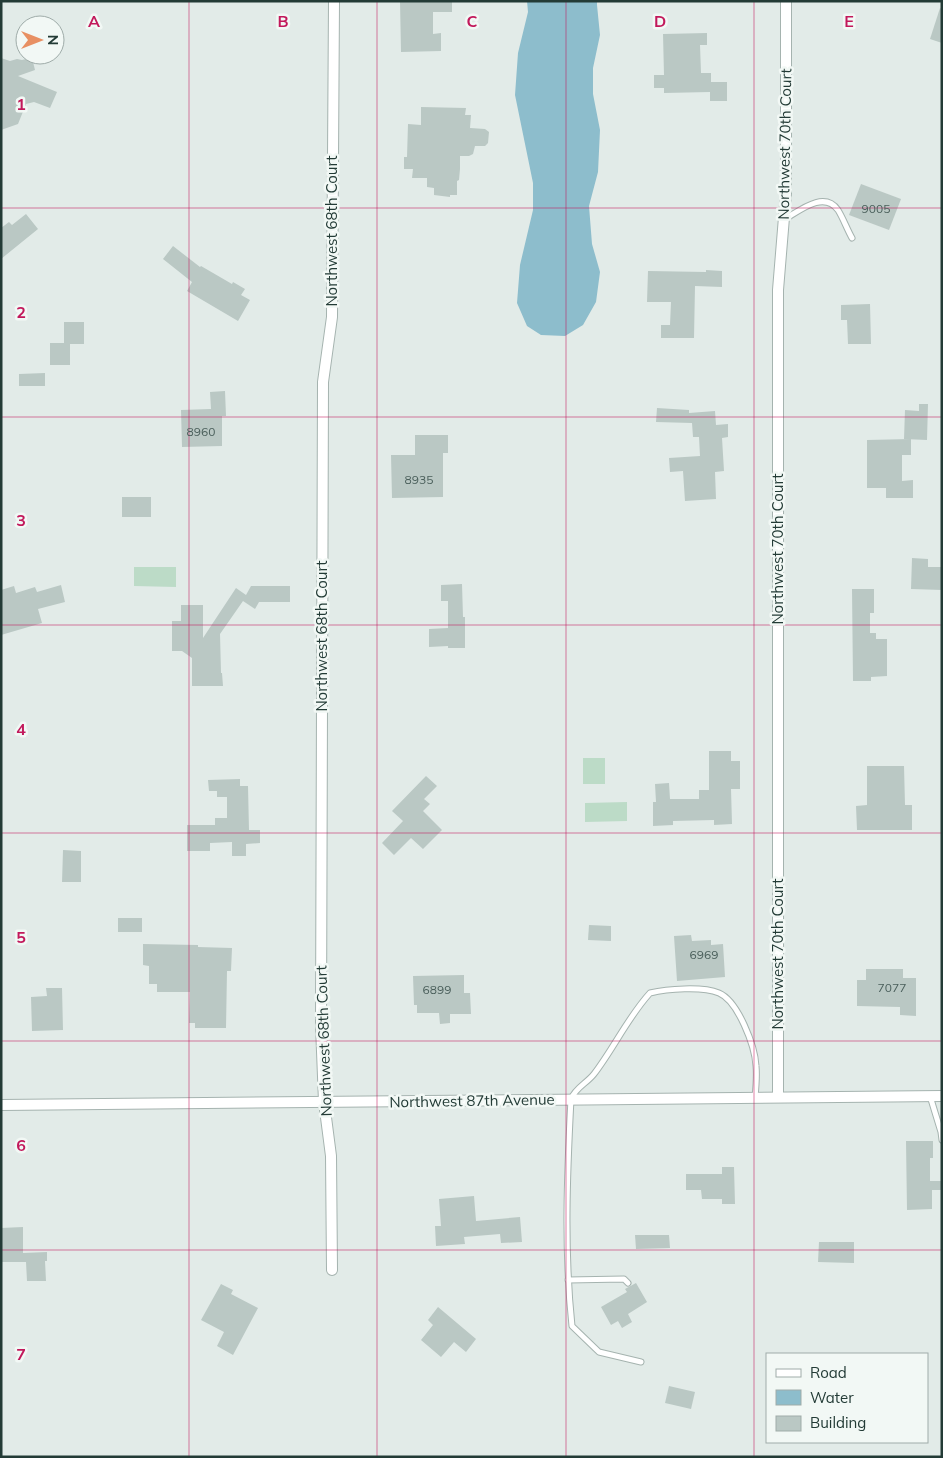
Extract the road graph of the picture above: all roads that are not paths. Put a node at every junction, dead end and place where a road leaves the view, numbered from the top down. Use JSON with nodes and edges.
{"nodes":[{"id":1,"x":334,"y":1,"type":"edge"},
{"id":2,"x":786,"y":1,"type":"edge"},
{"id":3,"x":785,"y":219,"type":"junction"},
{"id":4,"x":852,"y":238,"type":"dead end"},
{"id":5,"x":930,"y":1096,"type":"junction"},
{"id":6,"x":942,"y":1096,"type":"edge"},
{"id":7,"x":755,"y":1097,"type":"junction"},
{"id":8,"x":778,"y":1097,"type":"junction"},
{"id":9,"x":571,"y":1099,"type":"junction"},
{"id":10,"x":324,"y":1102,"type":"junction"},
{"id":11,"x":1,"y":1105,"type":"edge"},
{"id":12,"x":942,"y":1140,"type":"edge"},
{"id":13,"x":332,"y":1270,"type":"dead end"},
{"id":14,"x":568,"y":1280,"type":"junction"},
{"id":15,"x":628,"y":1283,"type":"dead end"},
{"id":16,"x":641,"y":1362,"type":"dead end"}],
"edges":[{"from":1,"to":10,"type":"street","name":"Northwest 68th Court"},
{"from":2,"to":3,"type":"street","name":"Northwest 70th Court"},
{"from":3,"to":4,"type":"lane"},
{"from":3,"to":8,"type":"street","name":"Northwest 70th Court"},
{"from":5,"to":6,"type":"street","name":"Northwest 87th Avenue"},
{"from":5,"to":8,"type":"street","name":"Northwest 87th Avenue"},
{"from":5,"to":12,"type":"lane"},
{"from":7,"to":8,"type":"street","name":"Northwest 87th Avenue"},
{"from":7,"to":9,"type":"street","name":"Northwest 87th Avenue"},
{"from":7,"to":9,"type":"lane"},
{"from":9,"to":10,"type":"street","name":"Northwest 87th Avenue"},
{"from":9,"to":14,"type":"lane"},
{"from":10,"to":11,"type":"street","name":"Northwest 87th Avenue"},
{"from":10,"to":13,"type":"street","name":"Northwest 68th Court"},
{"from":14,"to":15,"type":"lane"},
{"from":14,"to":16,"type":"lane"}]}
